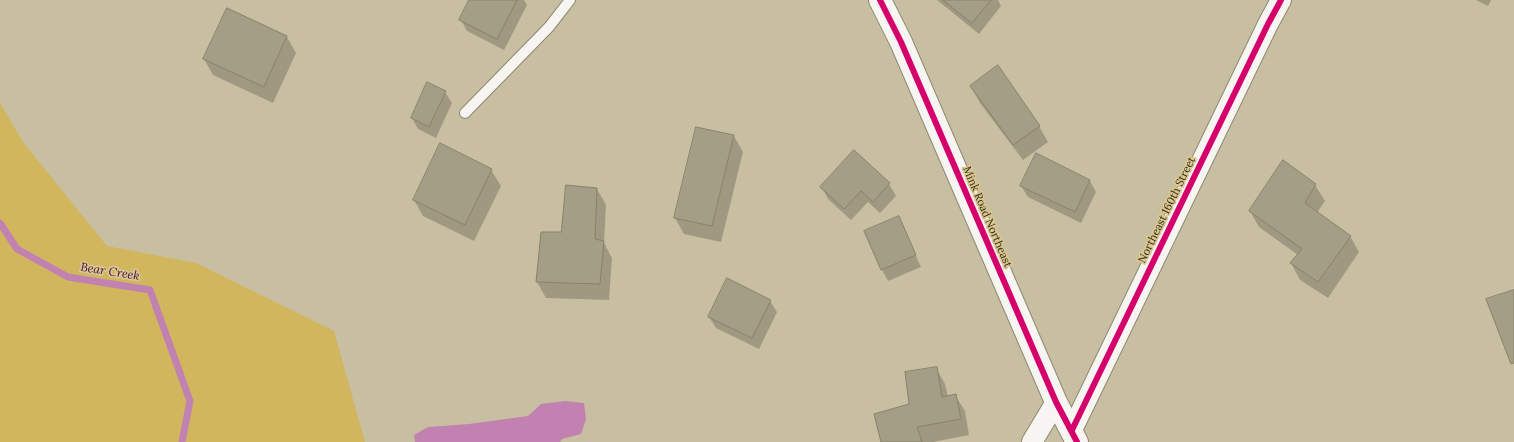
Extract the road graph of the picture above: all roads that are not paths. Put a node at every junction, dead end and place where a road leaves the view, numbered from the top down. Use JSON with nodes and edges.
{"nodes":[{"id":1,"x":570,"y":0,"type":"edge"},
{"id":2,"x":880,"y":0,"type":"edge"},
{"id":3,"x":1281,"y":0,"type":"edge"},
{"id":4,"x":465,"y":113,"type":"dead end"},
{"id":5,"x":1056,"y":402,"type":"junction"},
{"id":6,"x":1075,"y":436,"type":"edge"},
{"id":7,"x":1032,"y":442,"type":"edge"}],
"edges":[{"from":1,"to":4,"type":"lane"},
{"from":2,"to":5,"type":"street","name":"Mink Road Northeast"},
{"from":3,"to":6,"type":"street","name":"Northeast 160th Street"},
{"from":5,"to":6,"type":"street","name":"Mink Road Northeast"},
{"from":5,"to":7,"type":"street"}]}
